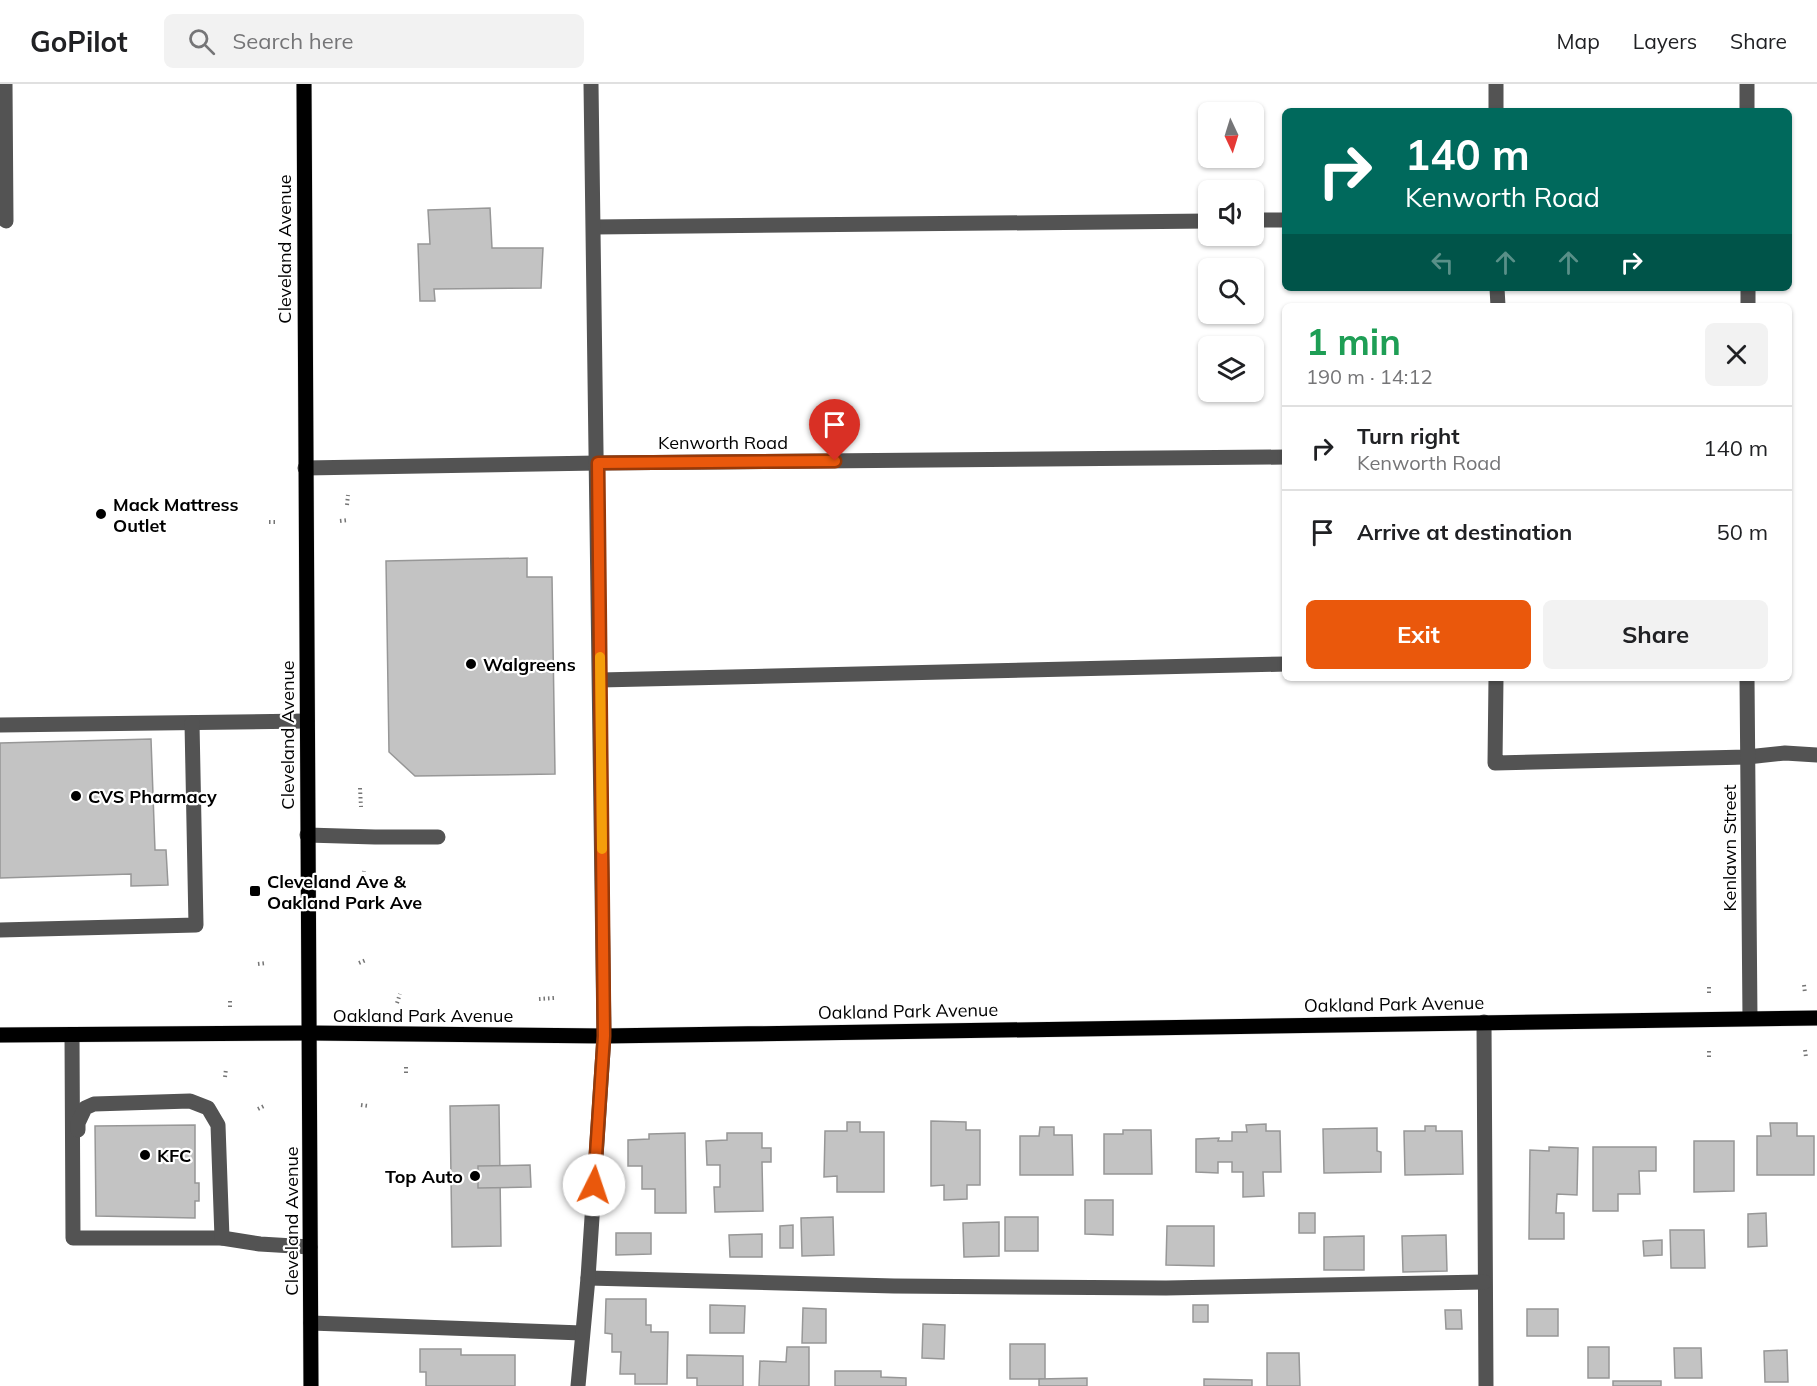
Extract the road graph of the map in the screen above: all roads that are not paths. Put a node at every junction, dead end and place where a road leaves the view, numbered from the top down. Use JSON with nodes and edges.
{"nodes":[{"id":1,"x":5,"y":84,"type":"edge"},
{"id":2,"x":304,"y":84,"type":"edge"},
{"id":3,"x":591,"y":84,"type":"edge"},
{"id":4,"x":1496,"y":84,"type":"edge"},
{"id":5,"x":1747,"y":84,"type":"edge"},
{"id":6,"x":1496,"y":108,"type":"edge"},
{"id":7,"x":1747,"y":108,"type":"edge"},
{"id":8,"x":1264,"y":220,"type":"edge"},
{"id":9,"x":1282,"y":220,"type":"edge"},
{"id":10,"x":1198,"y":221,"type":"edge"},
{"id":11,"x":6,"y":222,"type":"dead end"},
{"id":12,"x":594,"y":227,"type":"junction"},
{"id":13,"x":1282,"y":457,"type":"edge"},
{"id":14,"x":598,"y":463,"type":"junction"},
{"id":15,"x":305,"y":468,"type":"junction"},
{"id":16,"x":1282,"y":664,"type":"edge"},
{"id":17,"x":600,"y":680,"type":"junction"},
{"id":18,"x":1496,"y":681,"type":"edge"},
{"id":19,"x":1747,"y":681,"type":"edge"},
{"id":20,"x":307,"y":721,"type":"junction"},
{"id":21,"x":192,"y":723,"type":"junction"},
{"id":22,"x":0,"y":725,"type":"edge"},
{"id":23,"x":1817,"y":755,"type":"edge"},
{"id":24,"x":1748,"y":757,"type":"junction"},
{"id":25,"x":307,"y":834,"type":"junction"},
{"id":26,"x":438,"y":837,"type":"dead end"},
{"id":27,"x":0,"y":930,"type":"edge"},
{"id":28,"x":1750,"y":1018,"type":"junction"},
{"id":29,"x":1817,"y":1018,"type":"edge"},
{"id":30,"x":1484,"y":1022,"type":"junction"},
{"id":31,"x":310,"y":1033,"type":"junction"},
{"id":32,"x":0,"y":1035,"type":"edge"},
{"id":33,"x":72,"y":1035,"type":"junction"},
{"id":34,"x":604,"y":1036,"type":"junction"},
{"id":35,"x":80,"y":1238,"type":"junction"},
{"id":36,"x":222,"y":1238,"type":"junction"},
{"id":37,"x":310,"y":1247,"type":"junction"},
{"id":38,"x":588,"y":1278,"type":"junction"},
{"id":39,"x":1484,"y":1282,"type":"junction"},
{"id":40,"x":311,"y":1323,"type":"junction"},
{"id":41,"x":582,"y":1333,"type":"junction"},
{"id":42,"x":311,"y":1386,"type":"edge"},
{"id":43,"x":578,"y":1386,"type":"edge"},
{"id":44,"x":1486,"y":1386,"type":"edge"}],
"edges":[{"from":1,"to":11,"type":"street"},
{"from":2,"to":15,"type":"main road","name":"Cleveland Avenue"},
{"from":3,"to":12,"type":"street"},
{"from":4,"to":6,"type":"street"},
{"from":5,"to":7,"type":"street"},
{"from":8,"to":9,"type":"street"},
{"from":10,"to":12,"type":"street"},
{"from":12,"to":14,"type":"street"},
{"from":13,"to":14,"type":"street","name":"Kenworth Road"},
{"from":14,"to":15,"type":"street","name":"Kenworth Road"},
{"from":14,"to":17,"type":"street"},
{"from":15,"to":20,"type":"main road","name":"Cleveland Avenue"},
{"from":16,"to":17,"type":"street"},
{"from":17,"to":34,"type":"street"},
{"from":18,"to":24,"type":"street"},
{"from":19,"to":24,"type":"street","name":"Kenlawn Street"},
{"from":20,"to":21,"type":"street"},
{"from":20,"to":25,"type":"main road","name":"Cleveland Avenue"},
{"from":21,"to":22,"type":"street"},
{"from":21,"to":27,"type":"street"},
{"from":23,"to":24,"type":"street"},
{"from":24,"to":28,"type":"street","name":"Kenlawn Street"},
{"from":25,"to":26,"type":"street"},
{"from":25,"to":31,"type":"main road","name":"Cleveland Avenue"},
{"from":28,"to":29,"type":"main road","name":"Oakland Park Avenue"},
{"from":28,"to":30,"type":"main road","name":"Oakland Park Avenue"},
{"from":30,"to":34,"type":"main road","name":"Oakland Park Avenue"},
{"from":30,"to":39,"type":"street"},
{"from":31,"to":33,"type":"main road","name":"Oakland Park Avenue"},
{"from":31,"to":34,"type":"main road","name":"Oakland Park Avenue"},
{"from":31,"to":37,"type":"main road","name":"Cleveland Avenue"},
{"from":32,"to":33,"type":"main road","name":"Oakland Park Avenue"},
{"from":33,"to":35,"type":"street"},
{"from":34,"to":38,"type":"street"},
{"from":35,"to":36,"type":"street"},
{"from":35,"to":36,"type":"street"},
{"from":36,"to":37,"type":"street"},
{"from":37,"to":40,"type":"main road","name":"Cleveland Avenue"},
{"from":38,"to":39,"type":"street"},
{"from":38,"to":41,"type":"street"},
{"from":39,"to":44,"type":"street"},
{"from":40,"to":41,"type":"street"},
{"from":40,"to":42,"type":"main road","name":"Cleveland Avenue"},
{"from":41,"to":43,"type":"street"}]}
